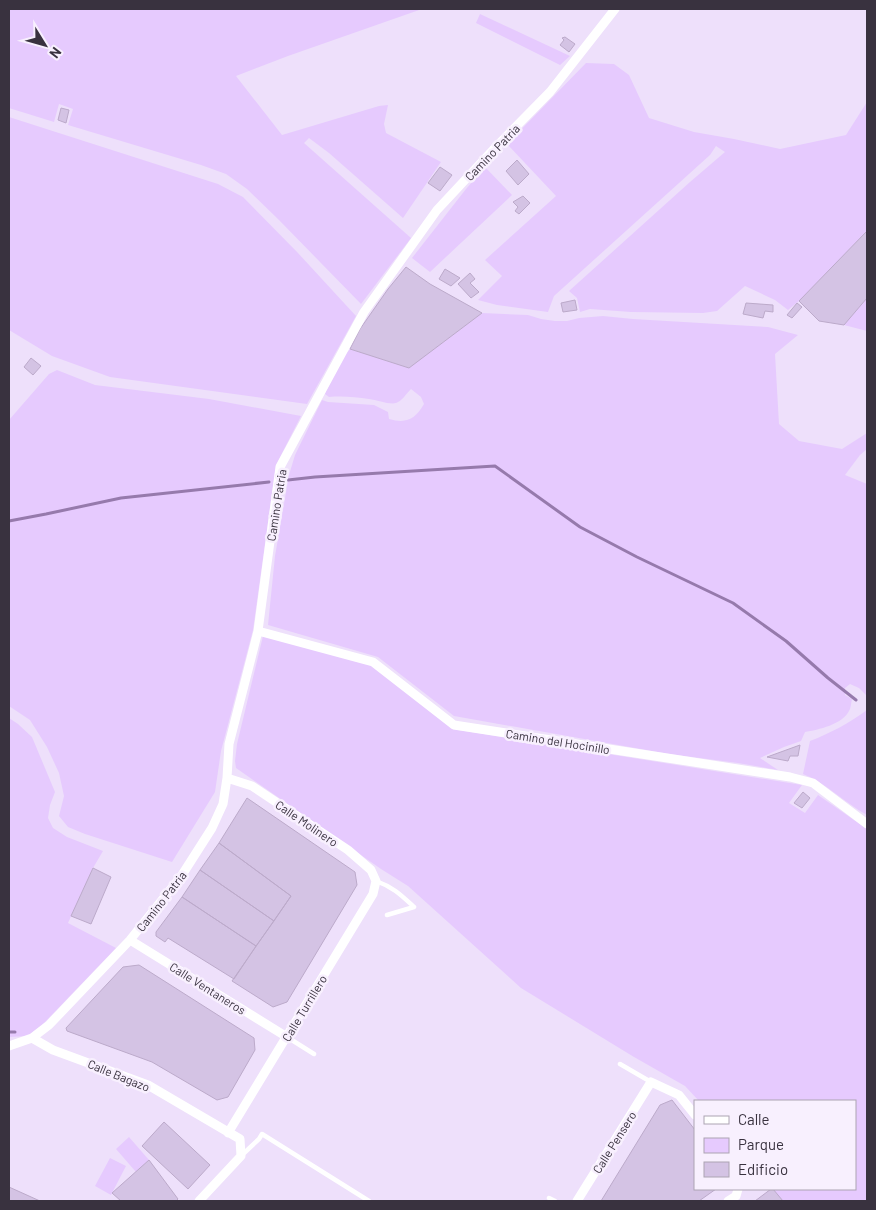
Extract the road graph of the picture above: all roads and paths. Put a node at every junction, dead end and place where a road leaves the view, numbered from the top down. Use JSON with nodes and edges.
{"nodes":[{"id":1,"x":616,"y":9,"type":"edge"},
{"id":2,"x":258,"y":630,"type":"junction"},
{"id":3,"x":227,"y":778,"type":"junction"},
{"id":4,"x":867,"y":824,"type":"edge"},
{"id":5,"x":376,"y":881,"type":"junction"},
{"id":6,"x":388,"y":915,"type":"dead end"},
{"id":7,"x":130,"y":940,"type":"junction"},
{"id":8,"x":287,"y":1037,"type":"junction"},
{"id":9,"x":32,"y":1038,"type":"junction"},
{"id":10,"x":9,"y":1046,"type":"edge"},
{"id":11,"x":314,"y":1054,"type":"dead end"},
{"id":12,"x":620,"y":1064,"type":"dead end"},
{"id":13,"x":650,"y":1082,"type":"junction"},
{"id":14,"x":694,"y":1115,"type":"edge"},
{"id":15,"x":228,"y":1133,"type":"junction"},
{"id":16,"x":241,"y":1156,"type":"junction"},
{"id":17,"x":738,"y":1190,"type":"edge"},
{"id":18,"x":549,"y":1198,"type":"dead end"},
{"id":19,"x":199,"y":1201,"type":"edge"},
{"id":20,"x":369,"y":1201,"type":"edge"},
{"id":21,"x":555,"y":1201,"type":"edge"},
{"id":22,"x":577,"y":1201,"type":"edge"},
{"id":23,"x":728,"y":1201,"type":"edge"}],
"edges":[{"from":1,"to":2,"type":"street","name":"Camino Patria"},
{"from":2,"to":3,"type":"street","name":"Camino Patria"},
{"from":2,"to":4,"type":"street","name":"Camino del Hocinillo"},
{"from":3,"to":5,"type":"street","name":"Calle Molinero"},
{"from":3,"to":7,"type":"street","name":"Camino Patria"},
{"from":5,"to":6,"type":"lane"},
{"from":5,"to":8,"type":"street","name":"Calle Turrillero"},
{"from":7,"to":8,"type":"street","name":"Calle Ventaneros"},
{"from":7,"to":9,"type":"street","name":"Camino Patria"},
{"from":8,"to":11,"type":"lane"},
{"from":8,"to":15,"type":"street","name":"Calle Turrillero"},
{"from":9,"to":10,"type":"street","name":"Camino Patria"},
{"from":9,"to":15,"type":"street","name":"Calle Bagazo"},
{"from":12,"to":13,"type":"lane"},
{"from":13,"to":14,"type":"street"},
{"from":13,"to":22,"type":"street","name":"Calle Pensero"},
{"from":15,"to":16,"type":"street"},
{"from":16,"to":19,"type":"street"},
{"from":16,"to":20,"type":"lane"},
{"from":17,"to":23,"type":"street"},
{"from":18,"to":21,"type":"lane"}]}
